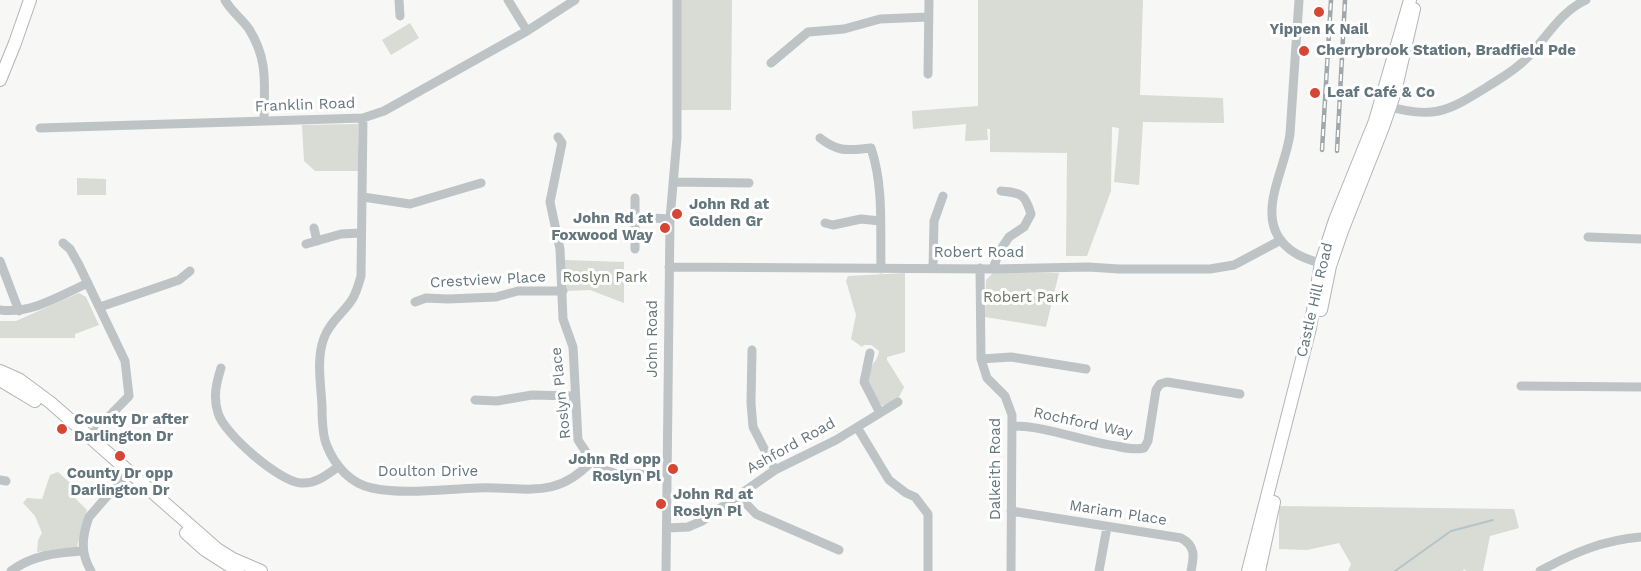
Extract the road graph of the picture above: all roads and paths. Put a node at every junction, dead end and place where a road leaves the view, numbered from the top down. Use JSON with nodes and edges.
{"nodes":[{"id":1,"x":30,"y":0,"type":"edge"},
{"id":2,"x":225,"y":0,"type":"edge"},
{"id":3,"x":399,"y":0,"type":"edge"},
{"id":4,"x":508,"y":0,"type":"edge"},
{"id":5,"x":575,"y":0,"type":"edge"},
{"id":6,"x":676,"y":0,"type":"edge"},
{"id":7,"x":929,"y":0,"type":"edge"},
{"id":8,"x":1299,"y":0,"type":"edge"},
{"id":9,"x":1410,"y":0,"type":"edge"},
{"id":10,"x":1416,"y":0,"type":"edge"},
{"id":11,"x":1586,"y":0,"type":"edge"},
{"id":12,"x":400,"y":16,"type":"dead end"},
{"id":13,"x":928,"y":17,"type":"junction"},
{"id":14,"x":527,"y":31,"type":"junction"},
{"id":15,"x":771,"y":63,"type":"dead end"},
{"id":16,"x":928,"y":74,"type":"dead end"},
{"id":17,"x":0,"y":80,"type":"edge"},
{"id":18,"x":1385,"y":105,"type":"junction"},
{"id":19,"x":363,"y":118,"type":"junction"},
{"id":20,"x":264,"y":121,"type":"junction"},
{"id":21,"x":40,"y":128,"type":"dead end"},
{"id":22,"x":558,"y":137,"type":"dead end"},
{"id":23,"x":820,"y":138,"type":"dead end"},
{"id":24,"x":673,"y":182,"type":"junction"},
{"id":25,"x":482,"y":183,"type":"dead end"},
{"id":26,"x":749,"y":183,"type":"dead end"},
{"id":27,"x":1001,"y":191,"type":"dead end"},
{"id":28,"x":943,"y":196,"type":"dead end"},
{"id":29,"x":363,"y":197,"type":"junction"},
{"id":30,"x":635,"y":198,"type":"dead end"},
{"id":31,"x":635,"y":217,"type":"junction"},
{"id":32,"x":670,"y":219,"type":"junction"},
{"id":33,"x":880,"y":221,"type":"junction"},
{"id":34,"x":825,"y":223,"type":"dead end"},
{"id":35,"x":314,"y":228,"type":"dead end"},
{"id":36,"x":361,"y":233,"type":"junction"},
{"id":37,"x":1588,"y":237,"type":"dead end"},
{"id":38,"x":1641,"y":239,"type":"edge"},
{"id":39,"x":1281,"y":240,"type":"junction"},
{"id":40,"x":317,"y":241,"type":"junction"},
{"id":41,"x":63,"y":243,"type":"dead end"},
{"id":42,"x":306,"y":244,"type":"dead end"},
{"id":43,"x":634,"y":249,"type":"dead end"},
{"id":44,"x":0,"y":261,"type":"edge"},
{"id":45,"x":1326,"y":265,"type":"junction"},
{"id":46,"x":669,"y":267,"type":"junction"},
{"id":47,"x":933,"y":268,"type":"junction"},
{"id":48,"x":980,"y":268,"type":"junction"},
{"id":49,"x":881,"y":269,"type":"junction"},
{"id":50,"x":993,"y":269,"type":"junction"},
{"id":51,"x":190,"y":271,"type":"dead end"},
{"id":52,"x":88,"y":283,"type":"junction"},
{"id":53,"x":563,"y":291,"type":"junction"},
{"id":54,"x":415,"y":302,"type":"dead end"},
{"id":55,"x":100,"y":307,"type":"junction"},
{"id":56,"x":0,"y":310,"type":"edge"},
{"id":57,"x":20,"y":311,"type":"junction"},
{"id":58,"x":752,"y":350,"type":"dead end"},
{"id":59,"x":870,"y":353,"type":"dead end"},
{"id":60,"x":981,"y":359,"type":"junction"},
{"id":61,"x":221,"y":368,"type":"dead end"},
{"id":62,"x":1086,"y":369,"type":"dead end"},
{"id":63,"x":0,"y":371,"type":"edge"},
{"id":64,"x":0,"y":380,"type":"edge"},
{"id":65,"x":1521,"y":386,"type":"dead end"},
{"id":66,"x":1641,"y":387,"type":"edge"},
{"id":67,"x":1240,"y":394,"type":"dead end"},
{"id":68,"x":574,"y":396,"type":"junction"},
{"id":69,"x":476,"y":400,"type":"dead end"},
{"id":70,"x":898,"y":402,"type":"dead end"},
{"id":71,"x":879,"y":413,"type":"junction"},
{"id":72,"x":1013,"y":426,"type":"junction"},
{"id":73,"x":857,"y":427,"type":"junction"},
{"id":74,"x":89,"y":437,"type":"junction"},
{"id":75,"x":592,"y":461,"type":"junction"},
{"id":76,"x":338,"y":467,"type":"junction"},
{"id":77,"x":775,"y":470,"type":"junction"},
{"id":78,"x":668,"y":474,"type":"junction"},
{"id":79,"x":126,"y":475,"type":"junction"},
{"id":80,"x":738,"y":495,"type":"junction"},
{"id":81,"x":1011,"y":512,"type":"junction"},
{"id":82,"x":1107,"y":527,"type":"junction"},
{"id":83,"x":667,"y":528,"type":"junction"},
{"id":84,"x":1641,"y":537,"type":"edge"},
{"id":85,"x":839,"y":550,"type":"dead end"},
{"id":86,"x":82,"y":551,"type":"junction"},
{"id":87,"x":11,"y":571,"type":"edge"},
{"id":88,"x":91,"y":571,"type":"edge"},
{"id":89,"x":238,"y":571,"type":"edge"},
{"id":90,"x":261,"y":571,"type":"edge"},
{"id":91,"x":666,"y":571,"type":"edge"},
{"id":92,"x":928,"y":571,"type":"edge"},
{"id":93,"x":1011,"y":571,"type":"edge"},
{"id":94,"x":1099,"y":571,"type":"edge"},
{"id":95,"x":1191,"y":571,"type":"edge"},
{"id":96,"x":1248,"y":571,"type":"edge"},
{"id":97,"x":1259,"y":571,"type":"edge"},
{"id":98,"x":1540,"y":571,"type":"edge"}],
"edges":[{"from":1,"to":17,"type":"main road"},
{"from":2,"to":20,"type":"street"},
{"from":3,"to":12,"type":"street"},
{"from":4,"to":14,"type":"street"},
{"from":5,"to":14,"type":"street","name":"Franklin Road"},
{"from":6,"to":24,"type":"street","name":"John Road"},
{"from":7,"to":13,"type":"street"},
{"from":8,"to":39,"type":"street"},
{"from":9,"to":18,"type":"main road","name":"Castle Hill Road"},
{"from":10,"to":18,"type":"main road","name":"Castle Hill Road"},
{"from":11,"to":18,"type":"street"},
{"from":13,"to":15,"type":"street"},
{"from":13,"to":16,"type":"street"},
{"from":14,"to":19,"type":"street","name":"Franklin Road"},
{"from":18,"to":45,"type":"main road","name":"Castle Hill Road"},
{"from":19,"to":20,"type":"street","name":"Franklin Road"},
{"from":19,"to":29,"type":"street"},
{"from":20,"to":21,"type":"street","name":"Franklin Road"},
{"from":22,"to":53,"type":"street","name":"Roslyn Place"},
{"from":23,"to":33,"type":"street"},
{"from":24,"to":26,"type":"street"},
{"from":24,"to":32,"type":"street","name":"John Road"},
{"from":25,"to":29,"type":"street"},
{"from":27,"to":50,"type":"street"},
{"from":28,"to":47,"type":"street"},
{"from":29,"to":36,"type":"street"},
{"from":30,"to":31,"type":"street"},
{"from":31,"to":32,"type":"street"},
{"from":31,"to":43,"type":"street"},
{"from":32,"to":46,"type":"street","name":"John Road"},
{"from":33,"to":34,"type":"street"},
{"from":33,"to":49,"type":"street"},
{"from":35,"to":40,"type":"street"},
{"from":36,"to":40,"type":"street"},
{"from":36,"to":76,"type":"street"},
{"from":37,"to":38,"type":"street"},
{"from":39,"to":45,"type":"street"},
{"from":39,"to":50,"type":"street","name":"Robert Road"},
{"from":40,"to":42,"type":"street"},
{"from":41,"to":52,"type":"street"},
{"from":44,"to":57,"type":"street"},
{"from":45,"to":96,"type":"main road","name":"Castle Hill Road"},
{"from":45,"to":97,"type":"main road","name":"Castle Hill Road"},
{"from":46,"to":49,"type":"street","name":"Robert Road"},
{"from":46,"to":78,"type":"street","name":"John Road"},
{"from":47,"to":48,"type":"street","name":"Robert Road"},
{"from":47,"to":49,"type":"street","name":"Robert Road"},
{"from":48,"to":50,"type":"street","name":"Robert Road"},
{"from":48,"to":60,"type":"street","name":"Dalkeith Road"},
{"from":51,"to":55,"type":"street"},
{"from":52,"to":55,"type":"street"},
{"from":52,"to":57,"type":"street"},
{"from":53,"to":54,"type":"street","name":"Crestview Place"},
{"from":53,"to":68,"type":"street","name":"Roslyn Place"},
{"from":55,"to":74,"type":"street"},
{"from":56,"to":57,"type":"street"},
{"from":58,"to":77,"type":"street"},
{"from":59,"to":71,"type":"street"},
{"from":60,"to":62,"type":"street"},
{"from":60,"to":72,"type":"street","name":"Dalkeith Road"},
{"from":61,"to":76,"type":"street"},
{"from":63,"to":74,"type":"main road"},
{"from":64,"to":79,"type":"main road"},
{"from":65,"to":66,"type":"street"},
{"from":67,"to":72,"type":"street","name":"Rochford Way"},
{"from":68,"to":69,"type":"street"},
{"from":68,"to":75,"type":"street","name":"Roslyn Place"},
{"from":70,"to":71,"type":"street","name":"Ashford Road"},
{"from":71,"to":73,"type":"street","name":"Ashford Road"},
{"from":72,"to":81,"type":"street","name":"Dalkeith Road"},
{"from":73,"to":77,"type":"street","name":"Ashford Road"},
{"from":73,"to":92,"type":"street"},
{"from":74,"to":79,"type":"main road"},
{"from":75,"to":76,"type":"street","name":"Doulton Drive"},
{"from":75,"to":78,"type":"street"},
{"from":77,"to":80,"type":"street","name":"Ashford Road"},
{"from":78,"to":83,"type":"street","name":"John Road"},
{"from":79,"to":86,"type":"street"},
{"from":79,"to":89,"type":"main road"},
{"from":79,"to":90,"type":"main road"},
{"from":80,"to":83,"type":"street","name":"Ashford Road"},
{"from":80,"to":85,"type":"street"},
{"from":81,"to":82,"type":"street","name":"Mariam Place"},
{"from":81,"to":93,"type":"street","name":"Dalkeith Road"},
{"from":82,"to":94,"type":"street"},
{"from":82,"to":95,"type":"street","name":"Mariam Place"},
{"from":83,"to":91,"type":"street","name":"John Road"},
{"from":84,"to":98,"type":"street"},
{"from":86,"to":87,"type":"street"},
{"from":86,"to":88,"type":"street"}]}
